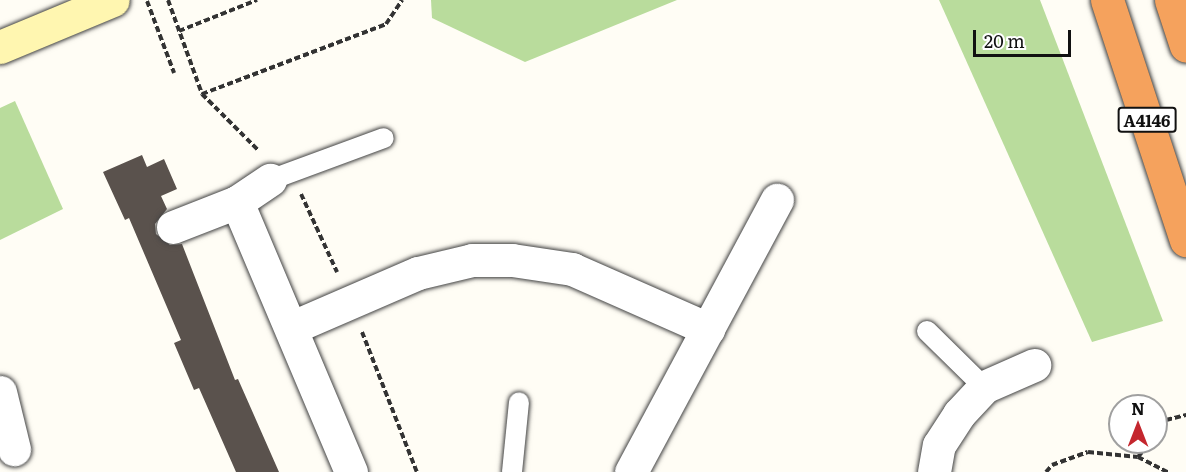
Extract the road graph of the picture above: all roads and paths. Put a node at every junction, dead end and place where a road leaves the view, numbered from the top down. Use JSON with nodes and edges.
{"nodes":[{"id":1,"x":146,"y":0,"type":"edge"},
{"id":2,"x":168,"y":0,"type":"edge"},
{"id":3,"x":257,"y":0,"type":"edge"},
{"id":4,"x":402,"y":0,"type":"edge"},
{"id":5,"x":1107,"y":0,"type":"edge"},
{"id":6,"x":1171,"y":0,"type":"edge"},
{"id":7,"x":100,"y":5,"type":"edge"},
{"id":8,"x":179,"y":31,"type":"junction"},
{"id":9,"x":1186,"y":46,"type":"edge"},
{"id":10,"x":0,"y":47,"type":"edge"},
{"id":11,"x":174,"y":72,"type":"dead end"},
{"id":12,"x":202,"y":94,"type":"junction"},
{"id":13,"x":384,"y":138,"type":"dead end"},
{"id":14,"x":281,"y":176,"type":"junction"},
{"id":15,"x":777,"y":200,"type":"dead end"},
{"id":16,"x":237,"y":202,"type":"junction"},
{"id":17,"x":173,"y":227,"type":"dead end"},
{"id":18,"x":1186,"y":240,"type":"edge"},
{"id":19,"x":350,"y":302,"type":"junction"},
{"id":20,"x":293,"y":327,"type":"junction"},
{"id":21,"x":708,"y":329,"type":"junction"},
{"id":22,"x":927,"y":331,"type":"dead end"},
{"id":23,"x":1034,"y":364,"type":"dead end"},
{"id":24,"x":984,"y":387,"type":"junction"},
{"id":25,"x":0,"y":392,"type":"edge"},
{"id":26,"x":519,"y":402,"type":"dead end"},
{"id":27,"x":1186,"y":415,"type":"edge"},
{"id":28,"x":1168,"y":420,"type":"edge"},
{"id":29,"x":1140,"y":454,"type":"edge"},
{"id":30,"x":1138,"y":457,"type":"junction"},
{"id":31,"x":11,"y":458,"type":"edge"},
{"id":32,"x":351,"y":472,"type":"edge"},
{"id":33,"x":417,"y":472,"type":"edge"},
{"id":34,"x":512,"y":472,"type":"edge"},
{"id":35,"x":631,"y":472,"type":"edge"},
{"id":36,"x":934,"y":472,"type":"edge"},
{"id":37,"x":1046,"y":472,"type":"edge"},
{"id":38,"x":1168,"y":472,"type":"edge"}],
"edges":[{"from":1,"to":11,"type":"path"},
{"from":2,"to":8,"type":"path"},
{"from":3,"to":8,"type":"path"},
{"from":4,"to":12,"type":"path"},
{"from":5,"to":18,"type":"highway","number":"A4146"},
{"from":6,"to":9,"type":"highway"},
{"from":7,"to":10,"type":"street"},
{"from":8,"to":12,"type":"path"},
{"from":12,"to":14,"type":"path"},
{"from":13,"to":14,"type":"lane"},
{"from":14,"to":16,"type":"street"},
{"from":14,"to":19,"type":"path"},
{"from":15,"to":21,"type":"street"},
{"from":16,"to":17,"type":"street"},
{"from":16,"to":20,"type":"street"},
{"from":19,"to":20,"type":"street"},
{"from":19,"to":21,"type":"street"},
{"from":19,"to":33,"type":"path"},
{"from":20,"to":32,"type":"street"},
{"from":21,"to":35,"type":"street"},
{"from":22,"to":24,"type":"lane"},
{"from":23,"to":24,"type":"street"},
{"from":24,"to":36,"type":"street"},
{"from":25,"to":31,"type":"street"},
{"from":26,"to":34,"type":"lane"},
{"from":27,"to":28,"type":"path"},
{"from":29,"to":30,"type":"path"},
{"from":30,"to":37,"type":"path"},
{"from":30,"to":38,"type":"path"}]}
